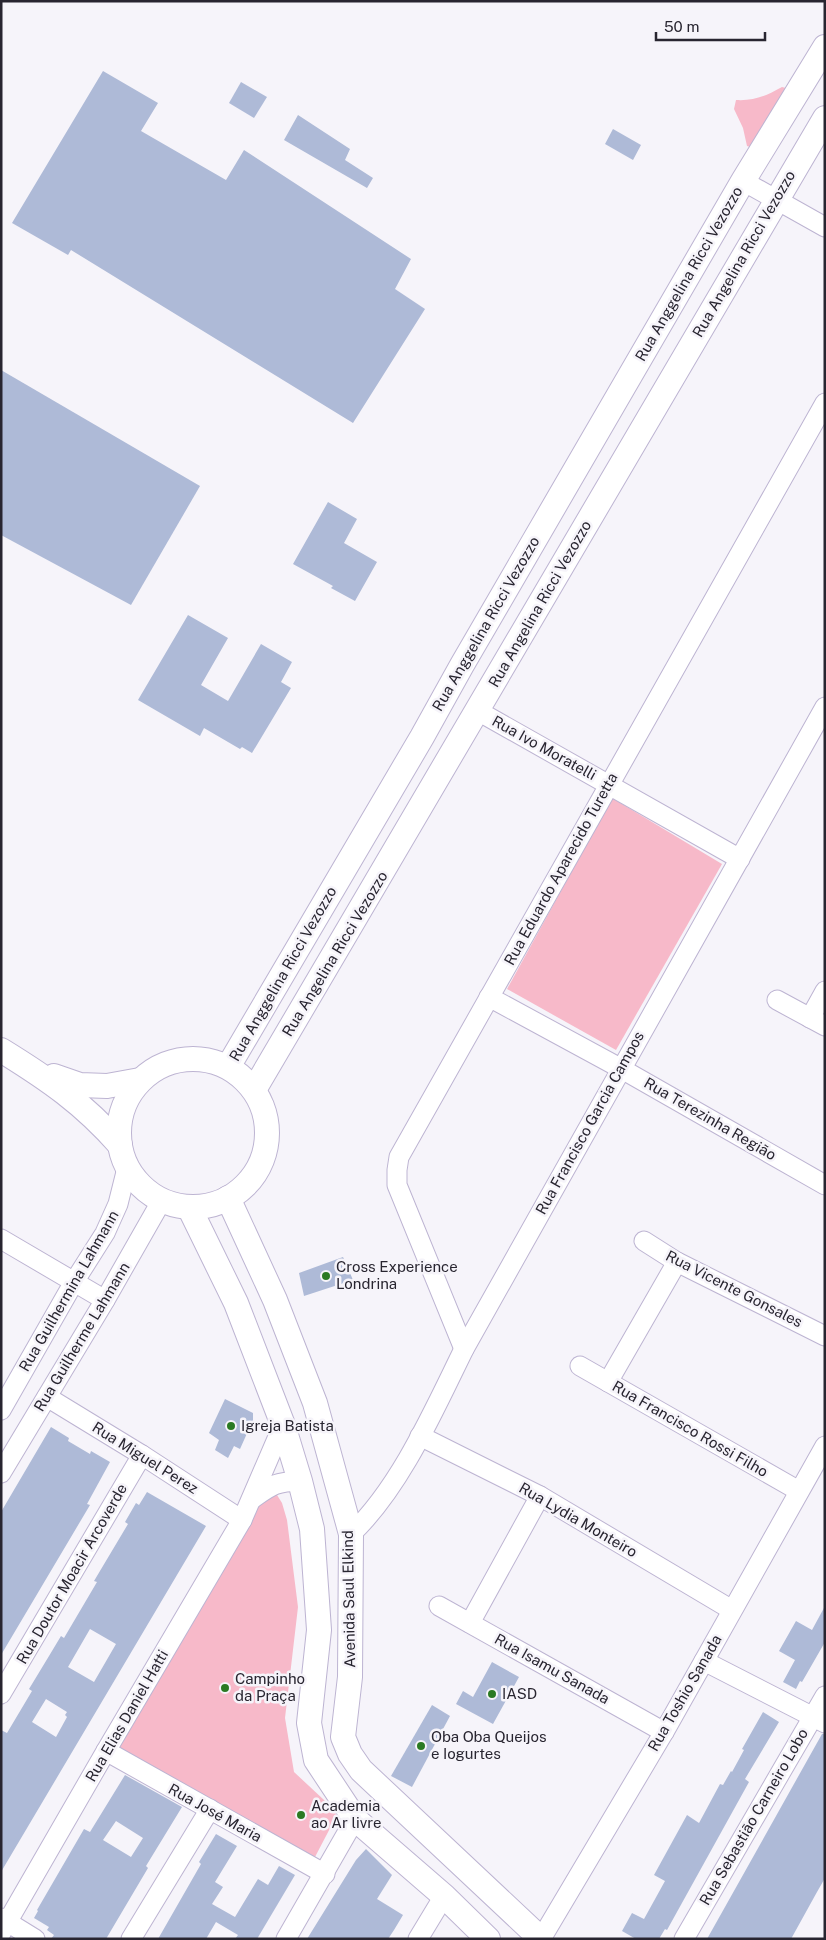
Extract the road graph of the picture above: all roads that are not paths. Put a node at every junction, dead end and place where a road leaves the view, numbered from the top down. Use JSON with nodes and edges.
{"nodes":[{"id":1,"x":825,"y":48,"type":"edge"},
{"id":2,"x":825,"y":118,"type":"edge"},
{"id":3,"x":743,"y":181,"type":"junction"},
{"id":4,"x":775,"y":199,"type":"junction"},
{"id":5,"x":825,"y":227,"type":"edge"},
{"id":6,"x":825,"y":402,"type":"edge"},
{"id":7,"x":465,"y":659,"type":"junction"},
{"id":8,"x":497,"y":678,"type":"junction"},
{"id":9,"x":824,"y":709,"type":"edge"},
{"id":10,"x":478,"y":710,"type":"junction"},
{"id":11,"x":609,"y":785,"type":"junction"},
{"id":12,"x":740,"y":859,"type":"junction"},
{"id":13,"x":825,"y":990,"type":"edge"},
{"id":14,"x":490,"y":997,"type":"junction"},
{"id":15,"x":777,"y":1000,"type":"dead end"},
{"id":16,"x":817,"y":1022,"type":"edge"},
{"id":17,"x":1,"y":1050,"type":"edge"},
{"id":18,"x":228,"y":1067,"type":"junction"},
{"id":19,"x":31,"y":1068,"type":"junction"},
{"id":20,"x":620,"y":1068,"type":"junction"},
{"id":21,"x":140,"y":1080,"type":"junction"},
{"id":22,"x":254,"y":1090,"type":"junction"},
{"id":23,"x":120,"y":1145,"type":"junction"},
{"id":24,"x":128,"y":1168,"type":"junction"},
{"id":25,"x":825,"y":1185,"type":"edge"},
{"id":26,"x":228,"y":1198,"type":"junction"},
{"id":27,"x":162,"y":1200,"type":"junction"},
{"id":28,"x":190,"y":1207,"type":"junction"},
{"id":29,"x":1,"y":1239,"type":"edge"},
{"id":30,"x":644,"y":1241,"type":"dead end"},
{"id":31,"x":676,"y":1262,"type":"junction"},
{"id":32,"x":74,"y":1282,"type":"junction"},
{"id":33,"x":105,"y":1300,"type":"junction"},
{"id":34,"x":825,"y":1336,"type":"edge"},
{"id":35,"x":464,"y":1349,"type":"junction"},
{"id":36,"x":580,"y":1366,"type":"dead end"},
{"id":37,"x":608,"y":1382,"type":"junction"},
{"id":38,"x":47,"y":1398,"type":"junction"},
{"id":39,"x":3,"y":1403,"type":"edge"},
{"id":40,"x":283,"y":1425,"type":"junction"},
{"id":41,"x":420,"y":1436,"type":"junction"},
{"id":42,"x":825,"y":1446,"type":"edge"},
{"id":43,"x":142,"y":1455,"type":"junction"},
{"id":44,"x":1,"y":1473,"type":"edge"},
{"id":45,"x":300,"y":1481,"type":"junction"},
{"id":46,"x":800,"y":1491,"type":"junction"},
{"id":47,"x":540,"y":1496,"type":"junction"},
{"id":48,"x":252,"y":1499,"type":"junction"},
{"id":49,"x":242,"y":1520,"type":"junction"},
{"id":50,"x":351,"y":1534,"type":"junction"},
{"id":51,"x":439,"y":1606,"type":"dead end"},
{"id":52,"x":732,"y":1610,"type":"junction"},
{"id":53,"x":470,"y":1623,"type":"junction"},
{"id":54,"x":704,"y":1660,"type":"junction"},
{"id":55,"x":313,"y":1687,"type":"junction"},
{"id":56,"x":348,"y":1688,"type":"junction"},
{"id":57,"x":1,"y":1694,"type":"edge"},
{"id":58,"x":825,"y":1696,"type":"edge"},
{"id":59,"x":819,"y":1720,"type":"edge"},
{"id":60,"x":664,"y":1732,"type":"junction"},
{"id":61,"x":106,"y":1751,"type":"junction"},
{"id":62,"x":210,"y":1810,"type":"junction"},
{"id":63,"x":355,"y":1820,"type":"junction"},
{"id":64,"x":324,"y":1874,"type":"junction"},
{"id":65,"x":444,"y":1896,"type":"junction"},
{"id":66,"x":3,"y":1924,"type":"edge"},
{"id":67,"x":35,"y":1939,"type":"edge"},
{"id":68,"x":131,"y":1939,"type":"edge"},
{"id":69,"x":286,"y":1939,"type":"edge"},
{"id":70,"x":418,"y":1939,"type":"edge"},
{"id":71,"x":488,"y":1939,"type":"edge"},
{"id":72,"x":541,"y":1939,"type":"edge"},
{"id":73,"x":684,"y":1939,"type":"edge"}],
"edges":[{"from":1,"to":3,"type":"main road"},
{"from":2,"to":4,"type":"main road","name":"Rua Angelina Ricci Vezozzo"},
{"from":3,"to":4,"type":"street"},
{"from":3,"to":7,"type":"main road","name":"Rua Anggelina Ricci Vezozzo"},
{"from":4,"to":5,"type":"street"},
{"from":4,"to":8,"type":"main road","name":"Rua Angelina Ricci Vezozzo"},
{"from":6,"to":11,"type":"street","name":"Rua Eduardo Aparecido Turetta"},
{"from":7,"to":8,"type":"main road"},
{"from":7,"to":18,"type":"main road","name":"Rua Anggelina Ricci Vezozzo"},
{"from":8,"to":10,"type":"main road","name":"Rua Angelina Ricci Vezozzo"},
{"from":9,"to":12,"type":"street","name":"Rua Francisco Garcia Campos"},
{"from":10,"to":11,"type":"street","name":"Rua Ivo Moratelli"},
{"from":10,"to":22,"type":"main road","name":"Rua Angelina Ricci Vezozzo"},
{"from":11,"to":12,"type":"street","name":"Rua Ivo Moratelli"},
{"from":11,"to":14,"type":"street","name":"Rua Eduardo Aparecido Turetta"},
{"from":12,"to":20,"type":"street","name":"Rua Francisco Garcia Campos"},
{"from":13,"to":16,"type":"street"},
{"from":14,"to":20,"type":"street","name":"Rua Terezinha Região"},
{"from":14,"to":35,"type":"street","name":"Rua Eduardo Aparecido Turetta"},
{"from":15,"to":16,"type":"street"},
{"from":17,"to":19,"type":"main road"},
{"from":18,"to":21,"type":"main road"},
{"from":18,"to":22,"type":"main road"},
{"from":19,"to":21,"type":"main road"},
{"from":19,"to":23,"type":"main road"},
{"from":20,"to":25,"type":"street","name":"Rua Terezinha Região"},
{"from":20,"to":35,"type":"street","name":"Rua Francisco Garcia Campos"},
{"from":21,"to":23,"type":"main road"},
{"from":22,"to":26,"type":"main road"},
{"from":23,"to":24,"type":"main road"},
{"from":24,"to":27,"type":"main road"},
{"from":24,"to":32,"type":"street","name":"Rua Guilhermina Lahmann"},
{"from":26,"to":28,"type":"main road"},
{"from":26,"to":50,"type":"main road","name":"Avenida Saul Elkind"},
{"from":27,"to":28,"type":"main road"},
{"from":27,"to":33,"type":"street","name":"Rua Guilherme Lahmann"},
{"from":28,"to":40,"type":"main road","name":"Avenida Saul Elkind"},
{"from":29,"to":32,"type":"street"},
{"from":30,"to":31,"type":"street","name":"Rua Vicente Gonsales"},
{"from":31,"to":34,"type":"street","name":"Rua Vicente Gonsales"},
{"from":31,"to":37,"type":"street"},
{"from":32,"to":33,"type":"street"},
{"from":32,"to":39,"type":"street","name":"Rua Guilhermina Lahmann"},
{"from":33,"to":38,"type":"street","name":"Rua Guilherme Lahmann"},
{"from":35,"to":41,"type":"street","name":"Rua Francisco Garcia Campos"},
{"from":36,"to":37,"type":"street","name":"Rua Francisco Rossi Filho"},
{"from":37,"to":46,"type":"street","name":"Rua Francisco Rossi Filho"},
{"from":38,"to":43,"type":"street","name":"Rua Miguel Perez"},
{"from":38,"to":44,"type":"street","name":"Rua Guilherme Lahmann"},
{"from":40,"to":45,"type":"main road","name":"Avenida Saul Elkind"},
{"from":40,"to":48,"type":"street","name":"Rua Elias Daniel Hatti"},
{"from":41,"to":47,"type":"street","name":"Rua Lydia Monteiro"},
{"from":41,"to":50,"type":"street","name":"Rua Francisco Garcia Campos"},
{"from":42,"to":46,"type":"street","name":"Rua Toshio Sanada"},
{"from":43,"to":49,"type":"street","name":"Rua Miguel Perez"},
{"from":43,"to":57,"type":"street","name":"Rua Doutor Moacir Arcoverde"},
{"from":45,"to":48,"type":"street","name":"Rua Elias Daniel Hatti"},
{"from":45,"to":55,"type":"main road","name":"Avenida Saul Elkind"},
{"from":46,"to":52,"type":"street","name":"Rua Toshio Sanada"},
{"from":47,"to":52,"type":"street","name":"Rua Lydia Monteiro"},
{"from":47,"to":53,"type":"street"},
{"from":48,"to":49,"type":"street","name":"Rua Elias Daniel Hatti"},
{"from":49,"to":61,"type":"street","name":"Rua Elias Daniel Hatti"},
{"from":50,"to":56,"type":"main road","name":"Avenida Saul Elkind"},
{"from":51,"to":53,"type":"street","name":"Rua Isamu Sanada"},
{"from":52,"to":54,"type":"street","name":"Rua Toshio Sanada"},
{"from":53,"to":60,"type":"street","name":"Rua Isamu Sanada"},
{"from":54,"to":59,"type":"street"},
{"from":54,"to":60,"type":"street","name":"Rua Toshio Sanada"},
{"from":55,"to":56,"type":"main road"},
{"from":55,"to":63,"type":"main road","name":"Avenida Saul Elkind"},
{"from":56,"to":72,"type":"main road","name":"Avenida Saul Elkind"},
{"from":58,"to":59,"type":"street","name":"Rua Sebastião Carneiro Lobo"},
{"from":59,"to":73,"type":"street","name":"Rua Sebastião Carneiro Lobo"},
{"from":60,"to":72,"type":"street","name":"Rua Toshio Sanada"},
{"from":61,"to":62,"type":"street","name":"Rua José Maria"},
{"from":61,"to":66,"type":"street","name":"Rua Elias Daniel Hatti"},
{"from":62,"to":64,"type":"street","name":"Rua José Maria"},
{"from":62,"to":68,"type":"street"},
{"from":63,"to":64,"type":"street"},
{"from":63,"to":65,"type":"main road","name":"Avenida Saul Elkind"},
{"from":64,"to":69,"type":"street"},
{"from":65,"to":70,"type":"street"},
{"from":65,"to":71,"type":"main road","name":"Avenida Saul Elkind"},
{"from":66,"to":67,"type":"street"}]}
